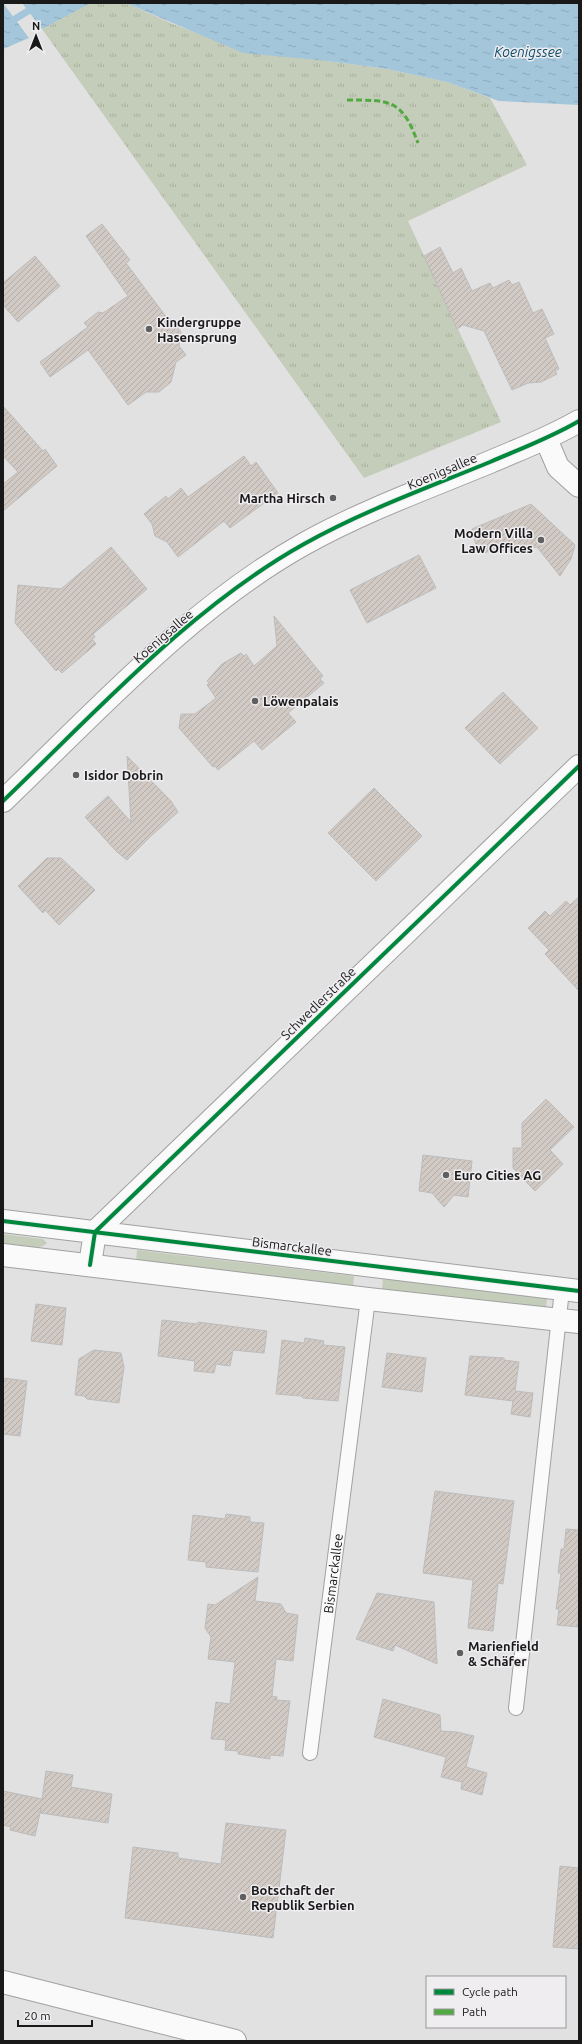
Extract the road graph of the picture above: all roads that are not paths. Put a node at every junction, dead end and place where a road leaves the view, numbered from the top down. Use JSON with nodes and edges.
{"nodes":[{"id":1,"x":579,"y":421,"type":"edge"},
{"id":2,"x":546,"y":439,"type":"junction"},
{"id":3,"x":579,"y":486,"type":"edge"},
{"id":4,"x":579,"y":766,"type":"edge"},
{"id":5,"x":3,"y":801,"type":"edge"},
{"id":6,"x":3,"y":1221,"type":"edge"},
{"id":7,"x":95,"y":1232,"type":"junction"},
{"id":8,"x":3,"y":1255,"type":"edge"},
{"id":9,"x":90,"y":1264,"type":"junction"},
{"id":10,"x":571,"y":1291,"type":"edge"},
{"id":11,"x":368,"y":1299,"type":"junction"},
{"id":12,"x":569,"y":1322,"type":"edge"},
{"id":13,"x":516,"y":1708,"type":"dead end"},
{"id":14,"x":310,"y":1753,"type":"dead end"},
{"id":15,"x":3,"y":1982,"type":"edge"},
{"id":16,"x":235,"y":2041,"type":"edge"}],
"edges":[{"from":1,"to":2,"type":"street","name":"Koenigsallee"},
{"from":2,"to":3,"type":"street"},
{"from":2,"to":5,"type":"street","name":"Koenigsallee"},
{"from":4,"to":7,"type":"street","name":"Schwedlerstraße"},
{"from":6,"to":7,"type":"street","name":"Bismarckallee"},
{"from":7,"to":9,"type":"street"},
{"from":7,"to":10,"type":"street","name":"Bismarckallee"},
{"from":8,"to":9,"type":"street"},
{"from":9,"to":11,"type":"street"},
{"from":10,"to":12,"type":"lane"},
{"from":11,"to":12,"type":"street"},
{"from":11,"to":14,"type":"lane","name":"Bismarckallee"},
{"from":12,"to":13,"type":"lane"},
{"from":15,"to":16,"type":"street"}]}
